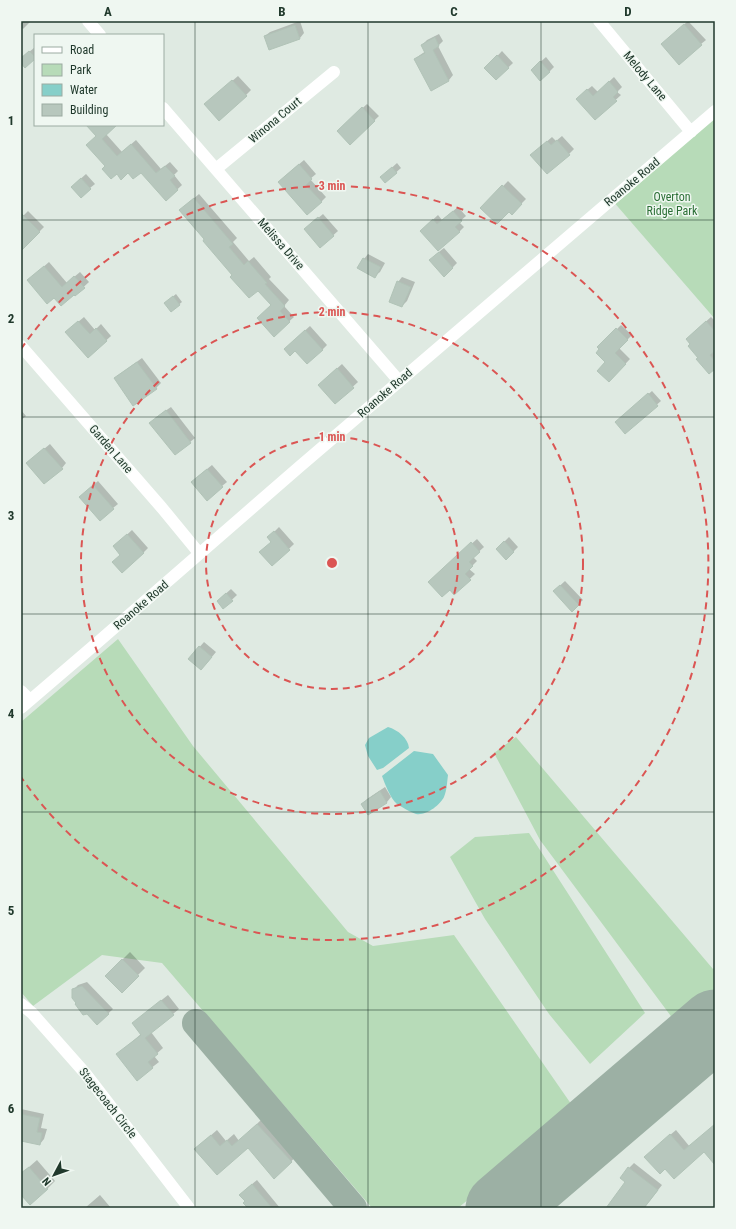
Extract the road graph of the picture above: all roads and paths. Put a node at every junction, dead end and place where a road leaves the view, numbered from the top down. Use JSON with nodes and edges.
{"nodes":[{"id":1,"x":88,"y":21,"type":"edge"},
{"id":2,"x":599,"y":21,"type":"edge"},
{"id":3,"x":99,"y":34,"type":"edge"},
{"id":4,"x":334,"y":72,"type":"dead end"},
{"id":5,"x":164,"y":109,"type":"edge"},
{"id":6,"x":715,"y":111,"type":"edge"},
{"id":7,"x":691,"y":132,"type":"junction"},
{"id":8,"x":216,"y":169,"type":"junction"},
{"id":9,"x":21,"y":346,"type":"edge"},
{"id":10,"x":399,"y":381,"type":"junction"},
{"id":11,"x":199,"y":554,"type":"junction"},
{"id":12,"x":21,"y":691,"type":"edge"},
{"id":13,"x":25,"y":704,"type":"edge"},
{"id":14,"x":21,"y":1004,"type":"edge"},
{"id":15,"x":189,"y":1208,"type":"edge"}],
"edges":[{"from":1,"to":3,"type":"street"},
{"from":2,"to":7,"type":"street","name":"Melody Lane"},
{"from":4,"to":8,"type":"street","name":"Winona Court"},
{"from":5,"to":8,"type":"street","name":"Melissa Drive"},
{"from":6,"to":7,"type":"street","name":"Roanoke Road"},
{"from":7,"to":10,"type":"street","name":"Roanoke Road"},
{"from":8,"to":10,"type":"street","name":"Melissa Drive"},
{"from":9,"to":11,"type":"street","name":"Garden Lane"},
{"from":10,"to":11,"type":"street","name":"Roanoke Road"},
{"from":11,"to":13,"type":"street","name":"Roanoke Road"},
{"from":12,"to":13,"type":"street"},
{"from":14,"to":15,"type":"street","name":"Stagecoach Circle"}]}
